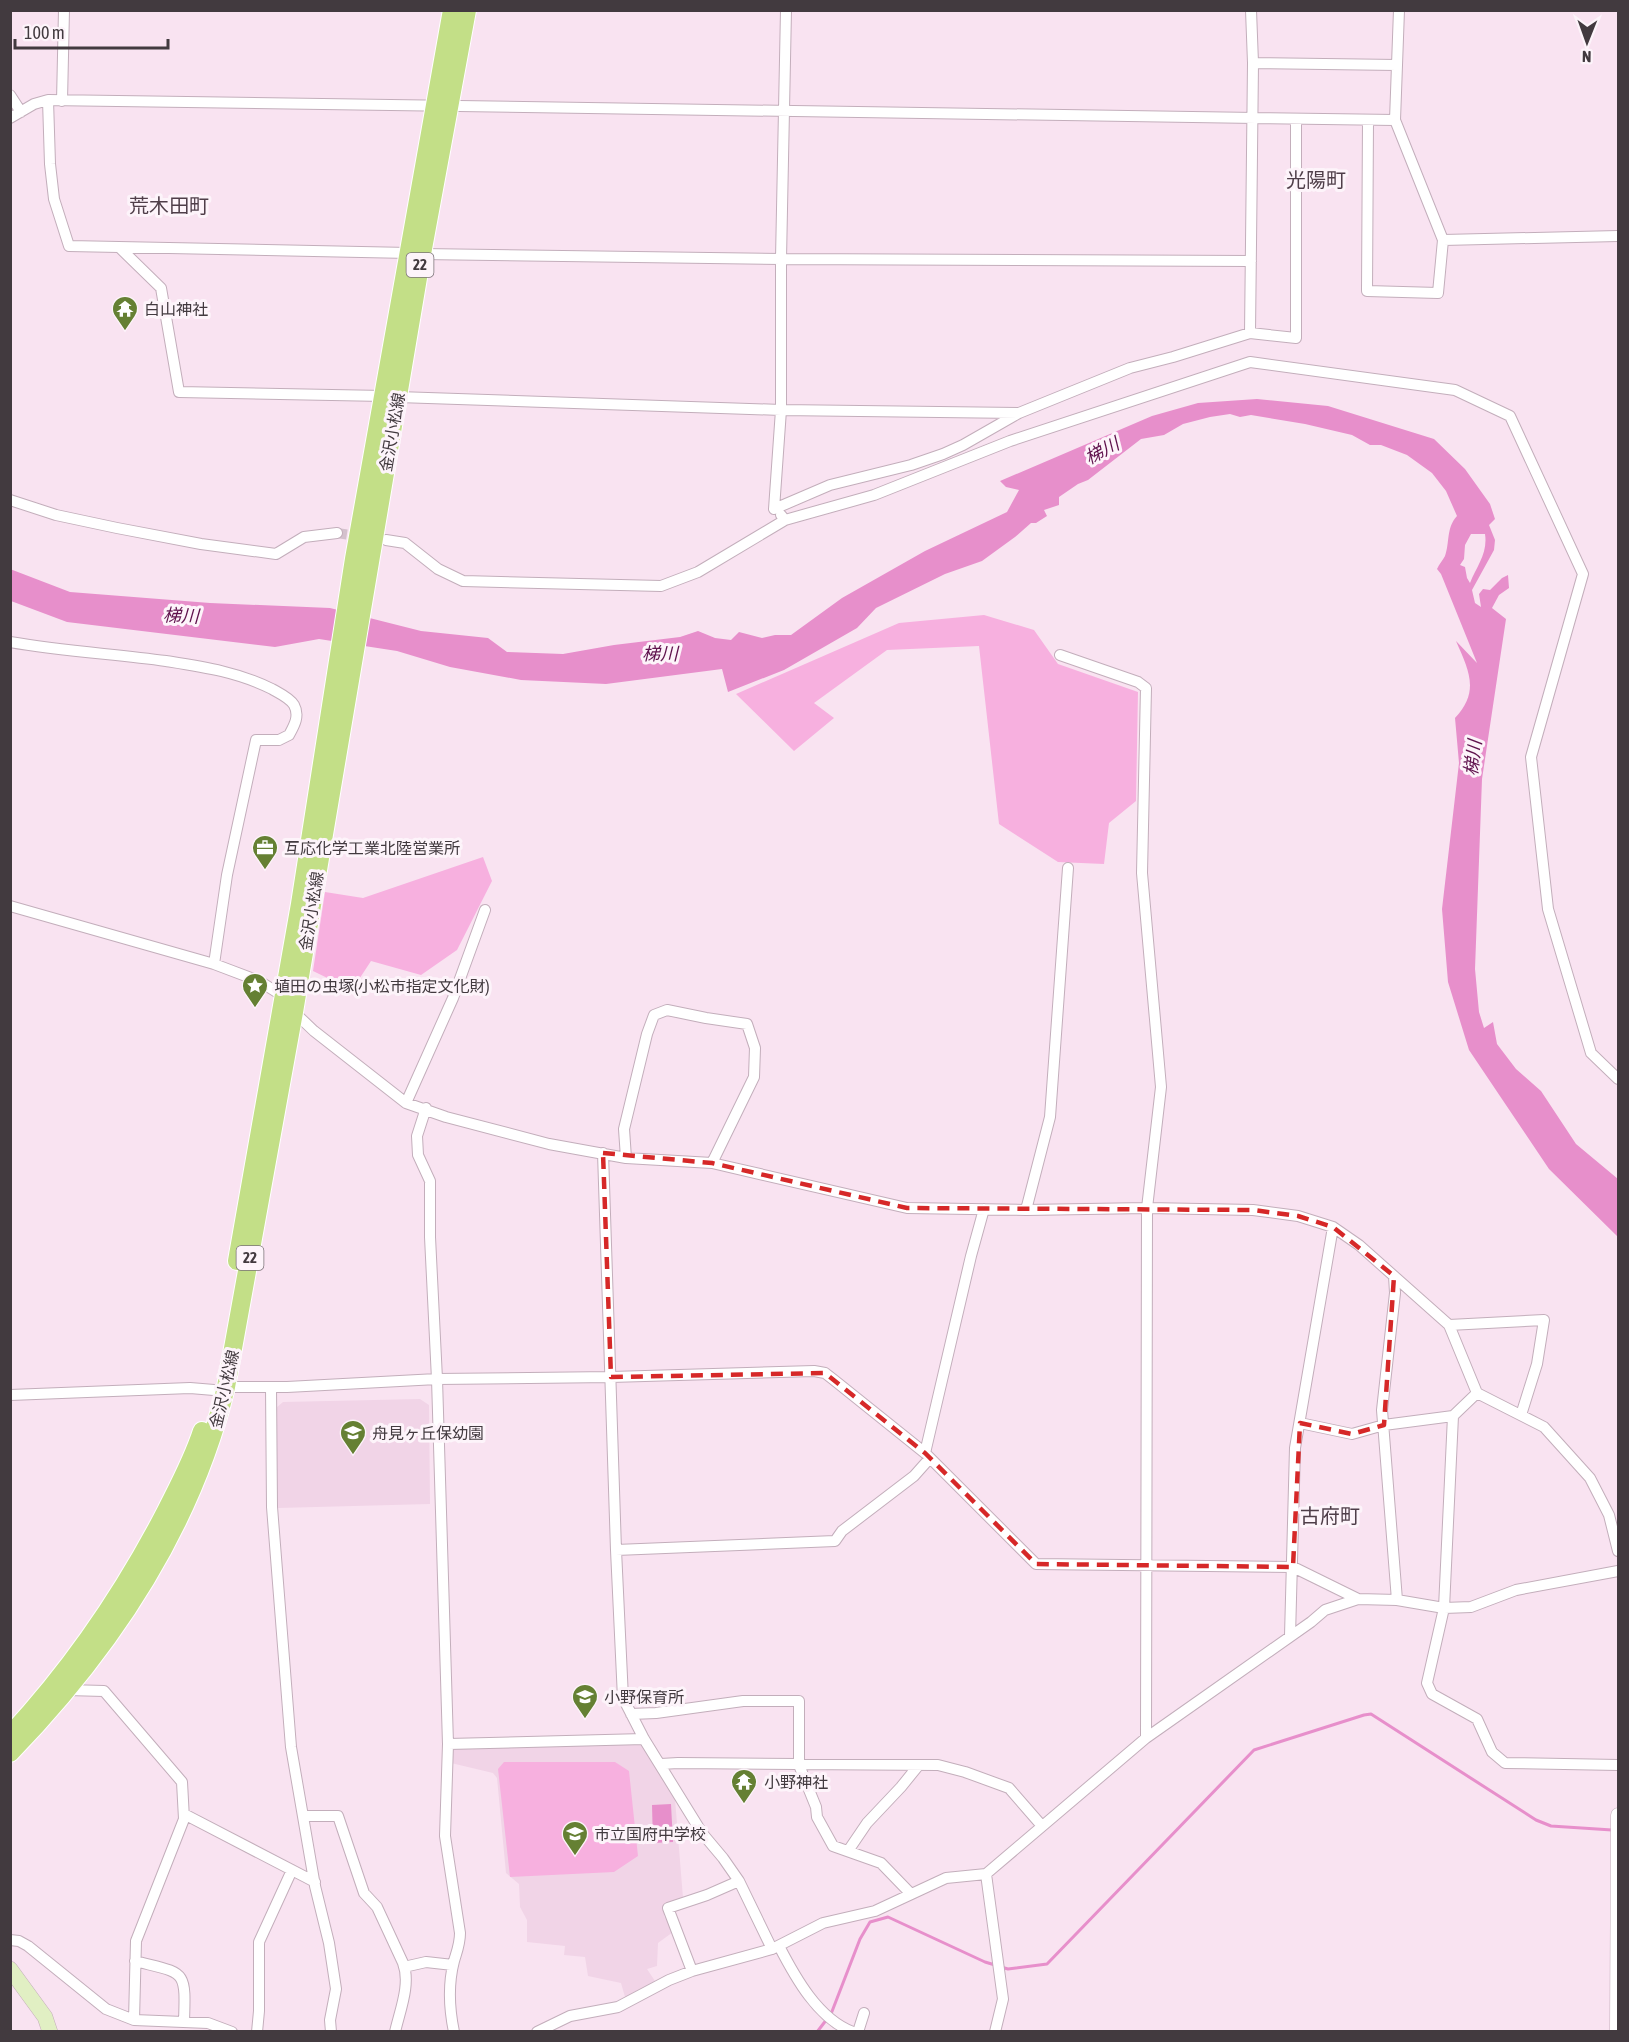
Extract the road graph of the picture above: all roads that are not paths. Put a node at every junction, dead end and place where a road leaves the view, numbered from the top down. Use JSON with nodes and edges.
{"nodes":[{"id":1,"x":64,"y":10,"type":"edge"},
{"id":2,"x":452,"y":10,"type":"edge"},
{"id":3,"x":467,"y":10,"type":"edge"},
{"id":4,"x":786,"y":10,"type":"edge"},
{"id":5,"x":1251,"y":10,"type":"edge"},
{"id":6,"x":1399,"y":10,"type":"edge"},
{"id":7,"x":1253,"y":63,"type":"junction"},
{"id":8,"x":1397,"y":65,"type":"junction"},
{"id":9,"x":10,"y":95,"type":"edge"},
{"id":10,"x":48,"y":100,"type":"junction"},
{"id":11,"x":62,"y":100,"type":"junction"},
{"id":12,"x":442,"y":106,"type":"junction"},
{"id":13,"x":21,"y":112,"type":"junction"},
{"id":14,"x":785,"y":112,"type":"junction"},
{"id":15,"x":10,"y":118,"type":"edge"},
{"id":16,"x":1252,"y":118,"type":"junction"},
{"id":17,"x":1296,"y":120,"type":"junction"},
{"id":18,"x":1395,"y":120,"type":"junction"},
{"id":19,"x":1368,"y":121,"type":"junction"},
{"id":20,"x":1618,"y":237,"type":"edge"},
{"id":21,"x":1443,"y":240,"type":"junction"},
{"id":22,"x":120,"y":248,"type":"junction"},
{"id":23,"x":416,"y":254,"type":"junction"},
{"id":24,"x":781,"y":259,"type":"junction"},
{"id":25,"x":1251,"y":261,"type":"junction"},
{"id":26,"x":1250,"y":333,"type":"junction"},
{"id":27,"x":391,"y":397,"type":"junction"},
{"id":28,"x":781,"y":410,"type":"junction"},
{"id":29,"x":1019,"y":413,"type":"junction"},
{"id":30,"x":10,"y":500,"type":"edge"},
{"id":31,"x":774,"y":509,"type":"junction"},
{"id":32,"x":785,"y":520,"type":"junction"},
{"id":33,"x":337,"y":533,"type":"tunnel mouth"},
{"id":34,"x":386,"y":540,"type":"dead end"},
{"id":35,"x":10,"y":642,"type":"edge"},
{"id":36,"x":1060,"y":655,"type":"dead end"},
{"id":37,"x":338,"y":704,"type":"junction"},
{"id":38,"x":1068,"y":868,"type":"dead end"},
{"id":39,"x":10,"y":906,"type":"edge"},
{"id":40,"x":485,"y":910,"type":"dead end"},
{"id":41,"x":214,"y":964,"type":"junction"},
{"id":42,"x":283,"y":996,"type":"junction"},
{"id":43,"x":294,"y":1012,"type":"junction"},
{"id":44,"x":1618,"y":1079,"type":"edge"},
{"id":45,"x":406,"y":1102,"type":"junction"},
{"id":46,"x":426,"y":1108,"type":"junction"},
{"id":47,"x":603,"y":1153,"type":"junction"},
{"id":48,"x":626,"y":1158,"type":"junction"},
{"id":49,"x":711,"y":1163,"type":"junction"},
{"id":50,"x":1147,"y":1208,"type":"junction"},
{"id":51,"x":984,"y":1209,"type":"junction"},
{"id":52,"x":1026,"y":1210,"type":"junction"},
{"id":53,"x":1333,"y":1227,"type":"junction"},
{"id":54,"x":1394,"y":1276,"type":"junction"},
{"id":55,"x":1449,"y":1325,"type":"junction"},
{"id":56,"x":610,"y":1377,"type":"junction"},
{"id":57,"x":437,"y":1379,"type":"junction"},
{"id":58,"x":271,"y":1387,"type":"junction"},
{"id":59,"x":220,"y":1389,"type":"junction"},
{"id":60,"x":1477,"y":1393,"type":"junction"},
{"id":61,"x":10,"y":1395,"type":"edge"},
{"id":62,"x":1521,"y":1415,"type":"junction"},
{"id":63,"x":1453,"y":1416,"type":"junction"},
{"id":64,"x":1299,"y":1423,"type":"junction"},
{"id":65,"x":1384,"y":1425,"type":"junction"},
{"id":66,"x":927,"y":1456,"type":"junction"},
{"id":67,"x":616,"y":1550,"type":"junction"},
{"id":68,"x":1618,"y":1551,"type":"edge"},
{"id":69,"x":1147,"y":1565,"type":"junction"},
{"id":70,"x":1293,"y":1567,"type":"junction"},
{"id":71,"x":1618,"y":1571,"type":"edge"},
{"id":72,"x":1358,"y":1599,"type":"junction"},
{"id":73,"x":1397,"y":1600,"type":"junction"},
{"id":74,"x":1444,"y":1608,"type":"junction"},
{"id":75,"x":1290,"y":1636,"type":"junction"},
{"id":76,"x":67,"y":1690,"type":"junction"},
{"id":77,"x":631,"y":1714,"type":"junction"},
{"id":78,"x":10,"y":1735,"type":"edge"},
{"id":79,"x":1146,"y":1738,"type":"junction"},
{"id":80,"x":644,"y":1739,"type":"junction"},
{"id":81,"x":448,"y":1744,"type":"junction"},
{"id":82,"x":10,"y":1753,"type":"edge"},
{"id":83,"x":661,"y":1764,"type":"junction"},
{"id":84,"x":799,"y":1765,"type":"junction"},
{"id":85,"x":918,"y":1766,"type":"junction"},
{"id":86,"x":1618,"y":1766,"type":"edge"},
{"id":87,"x":184,"y":1814,"type":"junction"},
{"id":88,"x":1618,"y":1815,"type":"edge"},
{"id":89,"x":303,"y":1816,"type":"junction"},
{"id":90,"x":1042,"y":1826,"type":"junction"},
{"id":91,"x":848,"y":1851,"type":"junction"},
{"id":92,"x":292,"y":1870,"type":"junction"},
{"id":93,"x":986,"y":1874,"type":"junction"},
{"id":94,"x":739,"y":1881,"type":"junction"},
{"id":95,"x":315,"y":1882,"type":"junction"},
{"id":96,"x":911,"y":1894,"type":"junction"},
{"id":97,"x":10,"y":1940,"type":"edge"},
{"id":98,"x":775,"y":1947,"type":"junction"},
{"id":99,"x":135,"y":1961,"type":"junction"},
{"id":100,"x":453,"y":1965,"type":"junction"},
{"id":101,"x":404,"y":1967,"type":"junction"},
{"id":102,"x":10,"y":1970,"type":"edge"},
{"id":103,"x":692,"y":1971,"type":"junction"},
{"id":104,"x":864,"y":2013,"type":"dead end"},
{"id":105,"x":134,"y":2020,"type":"junction"},
{"id":106,"x":184,"y":2021,"type":"junction"},
{"id":107,"x":52,"y":2030,"type":"edge"},
{"id":108,"x":227,"y":2030,"type":"edge"},
{"id":109,"x":257,"y":2031,"type":"edge"},
{"id":110,"x":331,"y":2031,"type":"edge"},
{"id":111,"x":395,"y":2031,"type":"edge"},
{"id":112,"x":454,"y":2031,"type":"edge"},
{"id":113,"x":537,"y":2031,"type":"edge"},
{"id":114,"x":853,"y":2031,"type":"edge"},
{"id":115,"x":858,"y":2031,"type":"edge"},
{"id":116,"x":995,"y":2031,"type":"edge"},
{"id":117,"x":1617,"y":2031,"type":"edge"}],
"edges":[{"from":1,"to":11,"type":"street"},
{"from":2,"to":12,"type":"main road","name":"金沢小松線","number":"22"},
{"from":3,"to":12,"type":"main road","name":"金沢小松線","number":"22"},
{"from":4,"to":14,"type":"street"},
{"from":5,"to":7,"type":"street"},
{"from":6,"to":8,"type":"street"},
{"from":7,"to":8,"type":"street"},
{"from":7,"to":16,"type":"street"},
{"from":8,"to":18,"type":"street"},
{"from":9,"to":13,"type":"street"},
{"from":10,"to":11,"type":"street"},
{"from":10,"to":13,"type":"street"},
{"from":10,"to":22,"type":"street"},
{"from":11,"to":12,"type":"street"},
{"from":12,"to":14,"type":"street"},
{"from":12,"to":23,"type":"main road","name":"金沢小松線","number":"22"},
{"from":13,"to":15,"type":"street"},
{"from":14,"to":16,"type":"street"},
{"from":14,"to":24,"type":"street"},
{"from":16,"to":17,"type":"street"},
{"from":16,"to":25,"type":"street"},
{"from":17,"to":19,"type":"street"},
{"from":17,"to":26,"type":"street"},
{"from":18,"to":19,"type":"street"},
{"from":18,"to":21,"type":"street"},
{"from":19,"to":21,"type":"street"},
{"from":20,"to":21,"type":"street"},
{"from":22,"to":23,"type":"street"},
{"from":22,"to":27,"type":"street"},
{"from":23,"to":24,"type":"street"},
{"from":23,"to":27,"type":"main road","name":"金沢小松線","number":"22"},
{"from":24,"to":25,"type":"street"},
{"from":24,"to":28,"type":"street"},
{"from":25,"to":26,"type":"street"},
{"from":26,"to":29,"type":"street"},
{"from":27,"to":28,"type":"street"},
{"from":27,"to":37,"type":"main road","name":"金沢小松線","number":"22"},
{"from":28,"to":29,"type":"street"},
{"from":28,"to":31,"type":"street"},
{"from":29,"to":31,"type":"street"},
{"from":30,"to":33,"type":"street"},
{"from":31,"to":32,"type":"street"},
{"from":32,"to":34,"type":"street"},
{"from":32,"to":44,"type":"street"},
{"from":35,"to":41,"type":"street"},
{"from":36,"to":50,"type":"street"},
{"from":37,"to":42,"type":"main road","name":"金沢小松線","number":"22"},
{"from":37,"to":43,"type":"main road","name":"金沢小松線","number":"22"},
{"from":38,"to":52,"type":"street"},
{"from":39,"to":41,"type":"street"},
{"from":40,"to":45,"type":"street"},
{"from":41,"to":42,"type":"street"},
{"from":42,"to":59,"type":"main road","name":"金沢小松線","number":"22"},
{"from":43,"to":45,"type":"street"},
{"from":43,"to":59,"type":"main road","name":"金沢小松線","number":"22"},
{"from":45,"to":46,"type":"street"},
{"from":46,"to":47,"type":"street"},
{"from":46,"to":57,"type":"street"},
{"from":47,"to":48,"type":"street"},
{"from":47,"to":56,"type":"street"},
{"from":48,"to":49,"type":"street"},
{"from":48,"to":49,"type":"street"},
{"from":49,"to":51,"type":"street"},
{"from":50,"to":52,"type":"street"},
{"from":50,"to":53,"type":"street"},
{"from":50,"to":69,"type":"street"},
{"from":51,"to":52,"type":"street"},
{"from":51,"to":66,"type":"street"},
{"from":53,"to":54,"type":"street"},
{"from":53,"to":64,"type":"street"},
{"from":54,"to":55,"type":"street"},
{"from":54,"to":65,"type":"street"},
{"from":55,"to":60,"type":"street"},
{"from":55,"to":62,"type":"street"},
{"from":56,"to":57,"type":"street"},
{"from":56,"to":66,"type":"street"},
{"from":56,"to":67,"type":"street"},
{"from":57,"to":58,"type":"street"},
{"from":57,"to":81,"type":"street"},
{"from":58,"to":59,"type":"street"},
{"from":58,"to":89,"type":"street"},
{"from":59,"to":61,"type":"street"},
{"from":59,"to":76,"type":"main road","name":"金沢小松線","number":"22"},
{"from":59,"to":78,"type":"main road","name":"金沢小松線","number":"22"},
{"from":60,"to":62,"type":"street"},
{"from":60,"to":63,"type":"street"},
{"from":62,"to":68,"type":"street"},
{"from":63,"to":65,"type":"street"},
{"from":63,"to":74,"type":"street"},
{"from":64,"to":65,"type":"street"},
{"from":64,"to":70,"type":"street"},
{"from":65,"to":73,"type":"street"},
{"from":66,"to":67,"type":"street"},
{"from":66,"to":69,"type":"street"},
{"from":67,"to":77,"type":"street"},
{"from":69,"to":70,"type":"street"},
{"from":69,"to":79,"type":"street"},
{"from":70,"to":72,"type":"street"},
{"from":70,"to":75,"type":"street"},
{"from":71,"to":74,"type":"street"},
{"from":72,"to":73,"type":"street"},
{"from":72,"to":75,"type":"street"},
{"from":73,"to":74,"type":"street"},
{"from":74,"to":86,"type":"street"},
{"from":75,"to":79,"type":"street"},
{"from":76,"to":82,"type":"main road","name":"金沢小松線","number":"22"},
{"from":76,"to":87,"type":"street"},
{"from":77,"to":80,"type":"street"},
{"from":77,"to":84,"type":"street"},
{"from":79,"to":90,"type":"street"},
{"from":80,"to":81,"type":"street"},
{"from":80,"to":83,"type":"street"},
{"from":81,"to":100,"type":"street"},
{"from":83,"to":84,"type":"street"},
{"from":83,"to":94,"type":"street"},
{"from":84,"to":85,"type":"street"},
{"from":84,"to":91,"type":"street"},
{"from":85,"to":90,"type":"street"},
{"from":85,"to":91,"type":"street"},
{"from":87,"to":92,"type":"street"},
{"from":87,"to":99,"type":"street"},
{"from":88,"to":117,"type":"street"},
{"from":89,"to":95,"type":"street"},
{"from":89,"to":101,"type":"street"},
{"from":90,"to":93,"type":"street"},
{"from":91,"to":96,"type":"street"},
{"from":92,"to":95,"type":"street"},
{"from":92,"to":109,"type":"street"},
{"from":93,"to":96,"type":"street"},
{"from":93,"to":116,"type":"street"},
{"from":94,"to":98,"type":"street"},
{"from":94,"to":103,"type":"street"},
{"from":95,"to":110,"type":"street"},
{"from":96,"to":98,"type":"street"},
{"from":97,"to":105,"type":"street"},
{"from":98,"to":103,"type":"street"},
{"from":98,"to":114,"type":"street"},
{"from":99,"to":105,"type":"street"},
{"from":99,"to":106,"type":"street"},
{"from":100,"to":101,"type":"street"},
{"from":100,"to":112,"type":"street"},
{"from":101,"to":111,"type":"street"},
{"from":102,"to":107,"type":"main road"},
{"from":103,"to":113,"type":"street"},
{"from":104,"to":115,"type":"street"},
{"from":105,"to":106,"type":"street"},
{"from":106,"to":108,"type":"street"}]}
